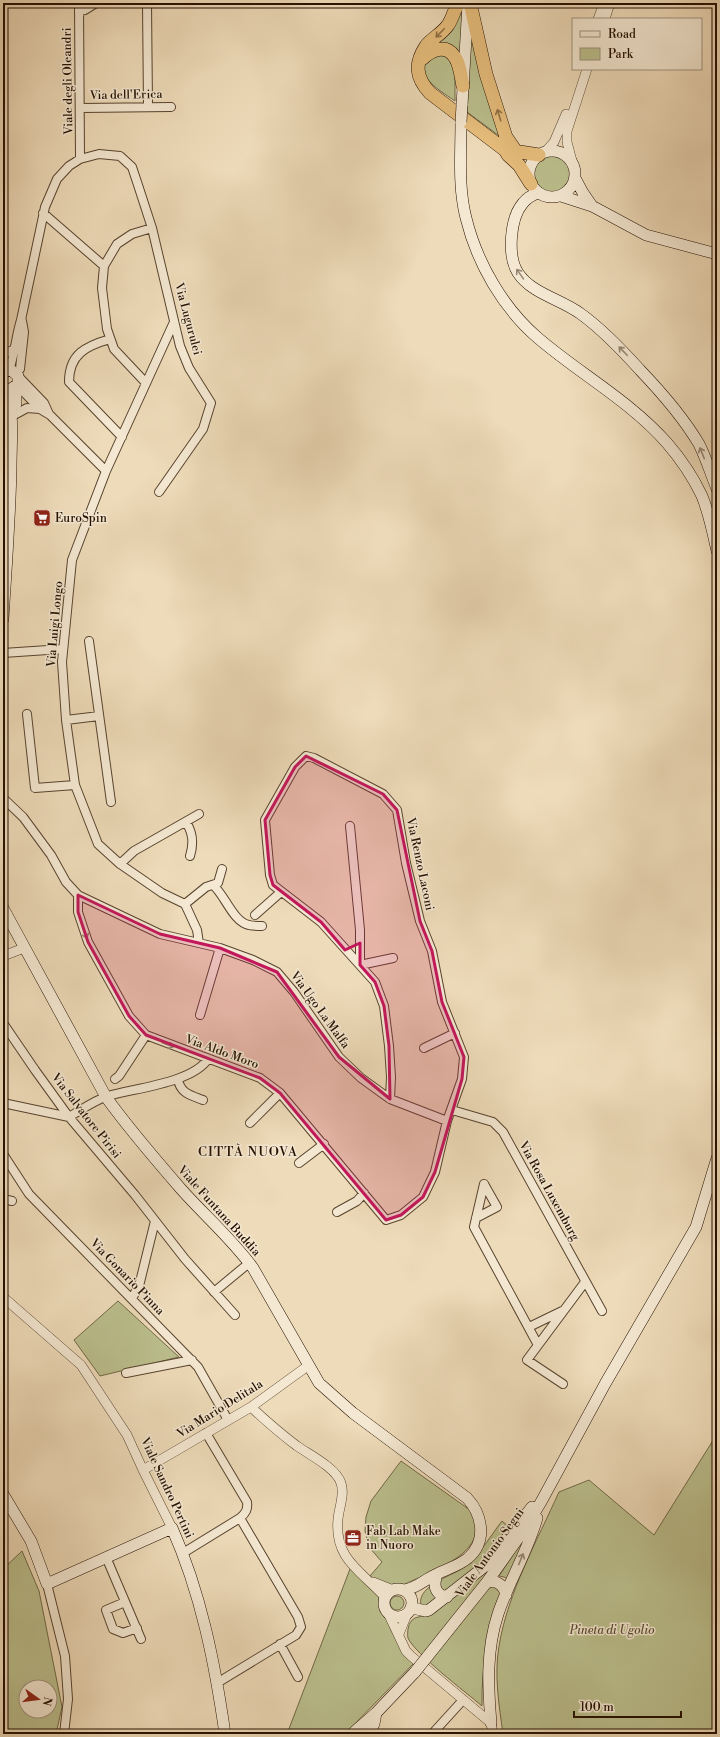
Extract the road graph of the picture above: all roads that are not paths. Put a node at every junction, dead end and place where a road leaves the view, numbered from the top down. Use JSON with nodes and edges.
{"nodes":[{"id":1,"x":96,"y":3,"type":"edge"},
{"id":2,"x":147,"y":3,"type":"edge"},
{"id":3,"x":459,"y":3,"type":"edge"},
{"id":4,"x":469,"y":3,"type":"edge"},
{"id":5,"x":604,"y":3,"type":"edge"},
{"id":6,"x":610,"y":3,"type":"edge"},
{"id":7,"x":79,"y":7,"type":"edge"},
{"id":8,"x":598,"y":18,"type":"edge"},
{"id":9,"x":605,"y":18,"type":"edge"},
{"id":10,"x":419,"y":62,"type":"junction"},
{"id":11,"x":581,"y":70,"type":"edge"},
{"id":12,"x":587,"y":70,"type":"edge"},
{"id":13,"x":463,"y":86,"type":"junction"},
{"id":14,"x":148,"y":107,"type":"junction"},
{"id":15,"x":171,"y":107,"type":"dead end"},
{"id":16,"x":81,"y":108,"type":"junction"},
{"id":17,"x":510,"y":150,"type":"junction"},
{"id":18,"x":542,"y":153,"type":"junction"},
{"id":19,"x":80,"y":159,"type":"junction"},
{"id":20,"x":572,"y":161,"type":"junction"},
{"id":21,"x":576,"y":178,"type":"junction"},
{"id":22,"x":534,"y":188,"type":"junction"},
{"id":23,"x":561,"y":196,"type":"junction"},
{"id":24,"x":592,"y":206,"type":"junction"},
{"id":25,"x":43,"y":213,"type":"junction"},
{"id":26,"x":152,"y":228,"type":"junction"},
{"id":27,"x":717,"y":254,"type":"edge"},
{"id":28,"x":104,"y":266,"type":"junction"},
{"id":29,"x":21,"y":320,"type":"junction"},
{"id":30,"x":174,"y":322,"type":"junction"},
{"id":31,"x":110,"y":339,"type":"junction"},
{"id":32,"x":15,"y":349,"type":"junction"},
{"id":33,"x":3,"y":354,"type":"edge"},
{"id":34,"x":10,"y":377,"type":"edge"},
{"id":35,"x":146,"y":383,"type":"junction"},
{"id":36,"x":40,"y":409,"type":"junction"},
{"id":37,"x":16,"y":414,"type":"junction"},
{"id":38,"x":49,"y":415,"type":"junction"},
{"id":39,"x":8,"y":430,"type":"edge"},
{"id":40,"x":122,"y":437,"type":"junction"},
{"id":41,"x":7,"y":468,"type":"edge"},
{"id":42,"x":106,"y":471,"type":"junction"},
{"id":43,"x":717,"y":489,"type":"edge"},
{"id":44,"x":159,"y":492,"type":"dead end"},
{"id":45,"x":717,"y":551,"type":"edge"},
{"id":46,"x":3,"y":619,"type":"edge"},
{"id":47,"x":89,"y":641,"type":"dead end"},
{"id":48,"x":63,"y":649,"type":"junction"},
{"id":49,"x":3,"y":653,"type":"edge"},
{"id":50,"x":27,"y":714,"type":"dead end"},
{"id":51,"x":100,"y":716,"type":"junction"},
{"id":52,"x":66,"y":720,"type":"junction"},
{"id":53,"x":75,"y":785,"type":"junction"},
{"id":54,"x":3,"y":798,"type":"edge"},
{"id":55,"x":111,"y":802,"type":"dead end"},
{"id":56,"x":199,"y":814,"type":"dead end"},
{"id":57,"x":186,"y":822,"type":"junction"},
{"id":58,"x":350,"y":826,"type":"dead end"},
{"id":59,"x":190,"y":856,"type":"dead end"},
{"id":60,"x":120,"y":864,"type":"junction"},
{"id":61,"x":222,"y":869,"type":"dead end"},
{"id":62,"x":213,"y":885,"type":"junction"},
{"id":63,"x":281,"y":892,"type":"junction"},
{"id":64,"x":78,"y":895,"type":"junction"},
{"id":65,"x":185,"y":904,"type":"junction"},
{"id":66,"x":3,"y":908,"type":"edge"},
{"id":67,"x":255,"y":915,"type":"dead end"},
{"id":68,"x":262,"y":926,"type":"dead end"},
{"id":69,"x":360,"y":937,"type":"junction"},
{"id":70,"x":199,"y":943,"type":"junction"},
{"id":71,"x":24,"y":948,"type":"junction"},
{"id":72,"x":220,"y":948,"type":"junction"},
{"id":73,"x":345,"y":950,"type":"junction"},
{"id":74,"x":3,"y":956,"type":"edge"},
{"id":75,"x":393,"y":958,"type":"dead end"},
{"id":76,"x":360,"y":965,"type":"junction"},
{"id":77,"x":200,"y":1015,"type":"dead end"},
{"id":78,"x":3,"y":1023,"type":"edge"},
{"id":79,"x":455,"y":1033,"type":"junction"},
{"id":80,"x":146,"y":1035,"type":"junction"},
{"id":81,"x":424,"y":1048,"type":"dead end"},
{"id":82,"x":208,"y":1059,"type":"junction"},
{"id":83,"x":115,"y":1079,"type":"dead end"},
{"id":84,"x":178,"y":1079,"type":"junction"},
{"id":85,"x":280,"y":1093,"type":"junction"},
{"id":86,"x":106,"y":1097,"type":"junction"},
{"id":87,"x":390,"y":1099,"type":"junction"},
{"id":88,"x":202,"y":1100,"type":"dead end"},
{"id":89,"x":3,"y":1103,"type":"edge"},
{"id":90,"x":452,"y":1110,"type":"junction"},
{"id":91,"x":69,"y":1117,"type":"junction"},
{"id":92,"x":447,"y":1121,"type":"junction"},
{"id":93,"x":250,"y":1123,"type":"dead end"},
{"id":94,"x":324,"y":1144,"type":"junction"},
{"id":95,"x":3,"y":1154,"type":"edge"},
{"id":96,"x":717,"y":1158,"type":"edge"},
{"id":97,"x":300,"y":1163,"type":"dead end"},
{"id":98,"x":364,"y":1194,"type":"junction"},
{"id":99,"x":3,"y":1199,"type":"edge"},
{"id":100,"x":12,"y":1201,"type":"dead end"},
{"id":101,"x":337,"y":1212,"type":"dead end"},
{"id":102,"x":476,"y":1218,"type":"junction"},
{"id":103,"x":155,"y":1221,"type":"junction"},
{"id":104,"x":249,"y":1263,"type":"junction"},
{"id":105,"x":586,"y":1282,"type":"junction"},
{"id":106,"x":214,"y":1292,"type":"junction"},
{"id":107,"x":3,"y":1297,"type":"edge"},
{"id":108,"x":132,"y":1299,"type":"junction"},
{"id":109,"x":565,"y":1310,"type":"junction"},
{"id":110,"x":602,"y":1311,"type":"dead end"},
{"id":111,"x":235,"y":1315,"type":"dead end"},
{"id":112,"x":529,"y":1327,"type":"junction"},
{"id":113,"x":538,"y":1345,"type":"junction"},
{"id":114,"x":192,"y":1360,"type":"junction"},
{"id":115,"x":309,"y":1365,"type":"junction"},
{"id":116,"x":126,"y":1373,"type":"dead end"},
{"id":117,"x":563,"y":1384,"type":"dead end"},
{"id":118,"x":251,"y":1407,"type":"junction"},
{"id":119,"x":228,"y":1420,"type":"junction"},
{"id":120,"x":206,"y":1433,"type":"junction"},
{"id":121,"x":143,"y":1470,"type":"junction"},
{"id":122,"x":3,"y":1494,"type":"edge"},
{"id":123,"x":541,"y":1502,"type":"junction"},
{"id":124,"x":240,"y":1518,"type":"junction"},
{"id":125,"x":172,"y":1528,"type":"junction"},
{"id":126,"x":183,"y":1553,"type":"junction"},
{"id":127,"x":106,"y":1557,"type":"junction"},
{"id":128,"x":452,"y":1568,"type":"junction"},
{"id":129,"x":436,"y":1578,"type":"junction"},
{"id":130,"x":368,"y":1580,"type":"junction"},
{"id":131,"x":487,"y":1582,"type":"junction"},
{"id":132,"x":47,"y":1584,"type":"junction"},
{"id":133,"x":393,"y":1590,"type":"junction"},
{"id":134,"x":405,"y":1590,"type":"junction"},
{"id":135,"x":506,"y":1595,"type":"junction"},
{"id":136,"x":447,"y":1597,"type":"junction"},
{"id":137,"x":125,"y":1602,"type":"junction"},
{"id":138,"x":384,"y":1602,"type":"junction"},
{"id":139,"x":411,"y":1607,"type":"junction"},
{"id":140,"x":388,"y":1613,"type":"junction"},
{"id":141,"x":137,"y":1628,"type":"junction"},
{"id":142,"x":399,"y":1634,"type":"junction"},
{"id":143,"x":141,"y":1639,"type":"dead end"},
{"id":144,"x":280,"y":1644,"type":"junction"},
{"id":145,"x":298,"y":1677,"type":"dead end"},
{"id":146,"x":216,"y":1683,"type":"junction"},
{"id":147,"x":463,"y":1700,"type":"junction"},
{"id":148,"x":372,"y":1716,"type":"junction"},
{"id":149,"x":492,"y":1729,"type":"edge"},
{"id":150,"x":64,"y":1734,"type":"edge"},
{"id":151,"x":225,"y":1734,"type":"edge"},
{"id":152,"x":352,"y":1734,"type":"edge"},
{"id":153,"x":358,"y":1734,"type":"edge"},
{"id":154,"x":368,"y":1734,"type":"edge"},
{"id":155,"x":432,"y":1734,"type":"edge"}],
"edges":[{"from":1,"to":7,"type":"street"},
{"from":2,"to":14,"type":"street"},
{"from":3,"to":10,"type":"highway","one_way":true},
{"from":4,"to":13,"type":"main road"},
{"from":17,"to":4,"type":"highway","one_way":true},
{"from":5,"to":8,"type":"street"},
{"from":6,"to":9,"type":"street"},
{"from":7,"to":16,"type":"street","name":"Viale degli Oleandri"},
{"from":10,"to":13,"type":"highway"},
{"from":10,"to":17,"type":"highway"},
{"from":11,"to":18,"type":"street"},
{"from":12,"to":20,"type":"street"},
{"from":13,"to":45,"type":"main road","bridge":true},
{"from":14,"to":15,"type":"street","name":"Via dell'Erica"},
{"from":14,"to":16,"type":"street","name":"Via dell'Erica"},
{"from":16,"to":19,"type":"street","name":"Viale degli Oleandri"},
{"from":17,"to":18,"type":"highway"},
{"from":17,"to":22,"type":"highway"},
{"from":18,"to":20,"type":"main road"},
{"from":18,"to":22,"type":"main road"},
{"from":19,"to":25,"type":"street","name":"Via Lugurulei"},
{"from":19,"to":26,"type":"street","name":"Via Lugurulei"},
{"from":20,"to":21,"type":"main road"},
{"from":21,"to":23,"type":"main road"},
{"from":21,"to":24,"type":"main road"},
{"from":22,"to":23,"type":"main road"},
{"from":43,"to":22,"type":"main road","one_way":true},
{"from":23,"to":24,"type":"main road"},
{"from":24,"to":27,"type":"main road"},
{"from":25,"to":28,"type":"street"},
{"from":25,"to":29,"type":"street","name":"Via Lugurulei"},
{"from":26,"to":28,"type":"street"},
{"from":26,"to":30,"type":"street","name":"Via Lugurulei"},
{"from":28,"to":31,"type":"street"},
{"from":29,"to":32,"type":"street","name":"Via Lugurulei"},
{"from":29,"to":34,"type":"street","name":"Via Lugurulei"},
{"from":30,"to":35,"type":"street","name":"Via Luigi Longo"},
{"from":30,"to":44,"type":"street","name":"Via Lugurulei"},
{"from":31,"to":35,"type":"street"},
{"from":31,"to":40,"type":"street"},
{"from":32,"to":33,"type":"street"},
{"from":32,"to":34,"type":"street","name":"Via Lugurulei"},
{"from":34,"to":36,"type":"street"},
{"from":34,"to":37,"type":"main road"},
{"from":34,"to":38,"type":"street"},
{"from":34,"to":39,"type":"main road"},
{"from":35,"to":40,"type":"street","name":"Via Luigi Longo"},
{"from":36,"to":37,"type":"street"},
{"from":36,"to":38,"type":"street"},
{"from":37,"to":39,"type":"main road"},
{"from":38,"to":42,"type":"street"},
{"from":39,"to":41,"type":"main road"},
{"from":40,"to":42,"type":"street","name":"Via Luigi Longo"},
{"from":41,"to":46,"type":"main road"},
{"from":42,"to":48,"type":"street","name":"Via Luigi Longo"},
{"from":47,"to":51,"type":"street"},
{"from":48,"to":49,"type":"street"},
{"from":48,"to":52,"type":"street","name":"Via Luigi Longo"},
{"from":50,"to":53,"type":"street"},
{"from":51,"to":52,"type":"street"},
{"from":51,"to":55,"type":"street"},
{"from":52,"to":53,"type":"street","name":"Via Luigi Longo"},
{"from":53,"to":60,"type":"street","name":"Via Luigi Longo"},
{"from":54,"to":64,"type":"street","name":"Via Ugo La Malfa"},
{"from":56,"to":57,"type":"street"},
{"from":57,"to":59,"type":"street"},
{"from":57,"to":60,"type":"street"},
{"from":58,"to":69,"type":"street"},
{"from":60,"to":65,"type":"street","name":"Via Luigi Longo"},
{"from":61,"to":62,"type":"street"},
{"from":62,"to":65,"type":"street"},
{"from":62,"to":68,"type":"street"},
{"from":63,"to":67,"type":"street"},
{"from":63,"to":73,"type":"street","name":"Via Renzo Laconi"},
{"from":63,"to":79,"type":"street","name":"Via Renzo Laconi"},
{"from":64,"to":70,"type":"street","name":"Via Ugo La Malfa"},
{"from":64,"to":80,"type":"street","name":"Via Aldo Moro","one_way":true},
{"from":65,"to":70,"type":"street"},
{"from":66,"to":71,"type":"main road","name":"Viale Funtana Buddia"},
{"from":69,"to":73,"type":"street"},
{"from":69,"to":76,"type":"street"},
{"from":70,"to":72,"type":"street","name":"Via Ugo La Malfa"},
{"from":71,"to":74,"type":"street"},
{"from":71,"to":86,"type":"main road","name":"Viale Funtana Buddia"},
{"from":72,"to":77,"type":"street"},
{"from":72,"to":87,"type":"street","name":"Via Ugo La Malfa"},
{"from":73,"to":76,"type":"street","name":"Via Renzo Laconi"},
{"from":75,"to":76,"type":"street"},
{"from":76,"to":87,"type":"street","name":"Via Renzo Laconi"},
{"from":78,"to":91,"type":"street","name":"Via Salvatore Pirisi"},
{"from":79,"to":81,"type":"street"},
{"from":79,"to":90,"type":"street"},
{"from":80,"to":82,"type":"street","name":"Via Aldo Moro","one_way":true},
{"from":80,"to":83,"type":"street"},
{"from":82,"to":84,"type":"street"},
{"from":82,"to":85,"type":"street","name":"Via Aldo Moro"},
{"from":84,"to":86,"type":"street"},
{"from":84,"to":88,"type":"street"},
{"from":85,"to":93,"type":"street"},
{"from":85,"to":94,"type":"street","name":"Via Aldo Moro"},
{"from":86,"to":91,"type":"street"},
{"from":86,"to":104,"type":"main road","name":"Viale Funtana Buddia"},
{"from":87,"to":92,"type":"street","name":"Via Ugo La Malfa"},
{"from":89,"to":91,"type":"street"},
{"from":90,"to":92,"type":"street"},
{"from":90,"to":105,"type":"street","name":"Via Rosa Luxemburg"},
{"from":91,"to":103,"type":"street","name":"Via Salvatore Pirisi"},
{"from":92,"to":98,"type":"street","name":"Via Aldo Moro"},
{"from":94,"to":97,"type":"street"},
{"from":94,"to":98,"type":"street","name":"Via Aldo Moro"},
{"from":95,"to":108,"type":"street","name":"Via Gonario Pinna"},
{"from":96,"to":123,"type":"main road","name":"Viale Antonio Segni"},
{"from":98,"to":101,"type":"street"},
{"from":99,"to":100,"type":"street"},
{"from":102,"to":102,"type":"street"},
{"from":102,"to":112,"type":"street"},
{"from":103,"to":106,"type":"street","name":"Via Salvatore Pirisi"},
{"from":103,"to":108,"type":"street"},
{"from":104,"to":106,"type":"street"},
{"from":104,"to":115,"type":"main road","name":"Viale Funtana Buddia"},
{"from":105,"to":109,"type":"street"},
{"from":105,"to":110,"type":"street","name":"Via Rosa Luxemburg"},
{"from":106,"to":111,"type":"street","name":"Via Salvatore Pirisi"},
{"from":107,"to":121,"type":"street","name":"Viale Sandro Pertini"},
{"from":108,"to":114,"type":"street","name":"Via Gonario Pinna"},
{"from":109,"to":112,"type":"street"},
{"from":109,"to":113,"type":"street"},
{"from":112,"to":113,"type":"street"},
{"from":113,"to":117,"type":"street"},
{"from":114,"to":116,"type":"street"},
{"from":114,"to":119,"type":"street","name":"Via Gonario Pinna"},
{"from":115,"to":118,"type":"street","name":"Via Mario Delitala"},
{"from":115,"to":128,"type":"main road","name":"Viale Funtana Buddia"},
{"from":118,"to":119,"type":"street","name":"Via Mario Delitala"},
{"from":118,"to":130,"type":"street"},
{"from":119,"to":120,"type":"street","name":"Via Mario Delitala"},
{"from":120,"to":121,"type":"street","name":"Via Mario Delitala"},
{"from":120,"to":124,"type":"street"},
{"from":121,"to":125,"type":"street","name":"Viale Sandro Pertini"},
{"from":122,"to":132,"type":"main road"},
{"from":123,"to":131,"type":"main road","name":"Viale Antonio Segni"},
{"from":135,"to":123,"type":"main road","one_way":true},
{"from":123,"to":136,"type":"main road"},
{"from":124,"to":126,"type":"street"},
{"from":124,"to":144,"type":"street"},
{"from":125,"to":126,"type":"main road","name":"Viale Sandro Pertini"},
{"from":125,"to":127,"type":"main road"},
{"from":126,"to":146,"type":"main road","name":"Viale Sandro Pertini"},
{"from":127,"to":132,"type":"main road"},
{"from":127,"to":137,"type":"street"},
{"from":128,"to":129,"type":"main road","name":"Viale Funtana Buddia"},
{"from":128,"to":134,"type":"main road","name":"Viale Funtana Buddia"},
{"from":129,"to":136,"type":"main road"},
{"from":129,"to":139,"type":"main road","name":"Viale Funtana Buddia"},
{"from":130,"to":133,"type":"street"},
{"from":130,"to":138,"type":"street"},
{"from":131,"to":135,"type":"main road"},
{"from":131,"to":148,"type":"main road","name":"Viale Antonio Segni","bridge":true},
{"from":132,"to":150,"type":"street"},
{"from":133,"to":134,"type":"main road"},
{"from":133,"to":138,"type":"main road"},
{"from":134,"to":139,"type":"main road"},
{"from":135,"to":149,"type":"main road"},
{"from":136,"to":139,"type":"main road"},
{"from":137,"to":141,"type":"street"},
{"from":137,"to":141,"type":"street"},
{"from":138,"to":140,"type":"main road"},
{"from":139,"to":140,"type":"main road"},
{"from":139,"to":142,"type":"street","name":"Viale Funtana Buddia"},
{"from":140,"to":142,"type":"street"},
{"from":141,"to":143,"type":"street"},
{"from":142,"to":147,"type":"street"},
{"from":144,"to":145,"type":"street"},
{"from":144,"to":146,"type":"street"},
{"from":146,"to":151,"type":"main road","name":"Viale Sandro Pertini"},
{"from":147,"to":149,"type":"street"},
{"from":147,"to":155,"type":"street"},
{"from":148,"to":152,"type":"main road","name":"Viale Antonio Segni"},
{"from":148,"to":153,"type":"main road","name":"Viale Antonio Segni"},
{"from":148,"to":154,"type":"main road"}]}
